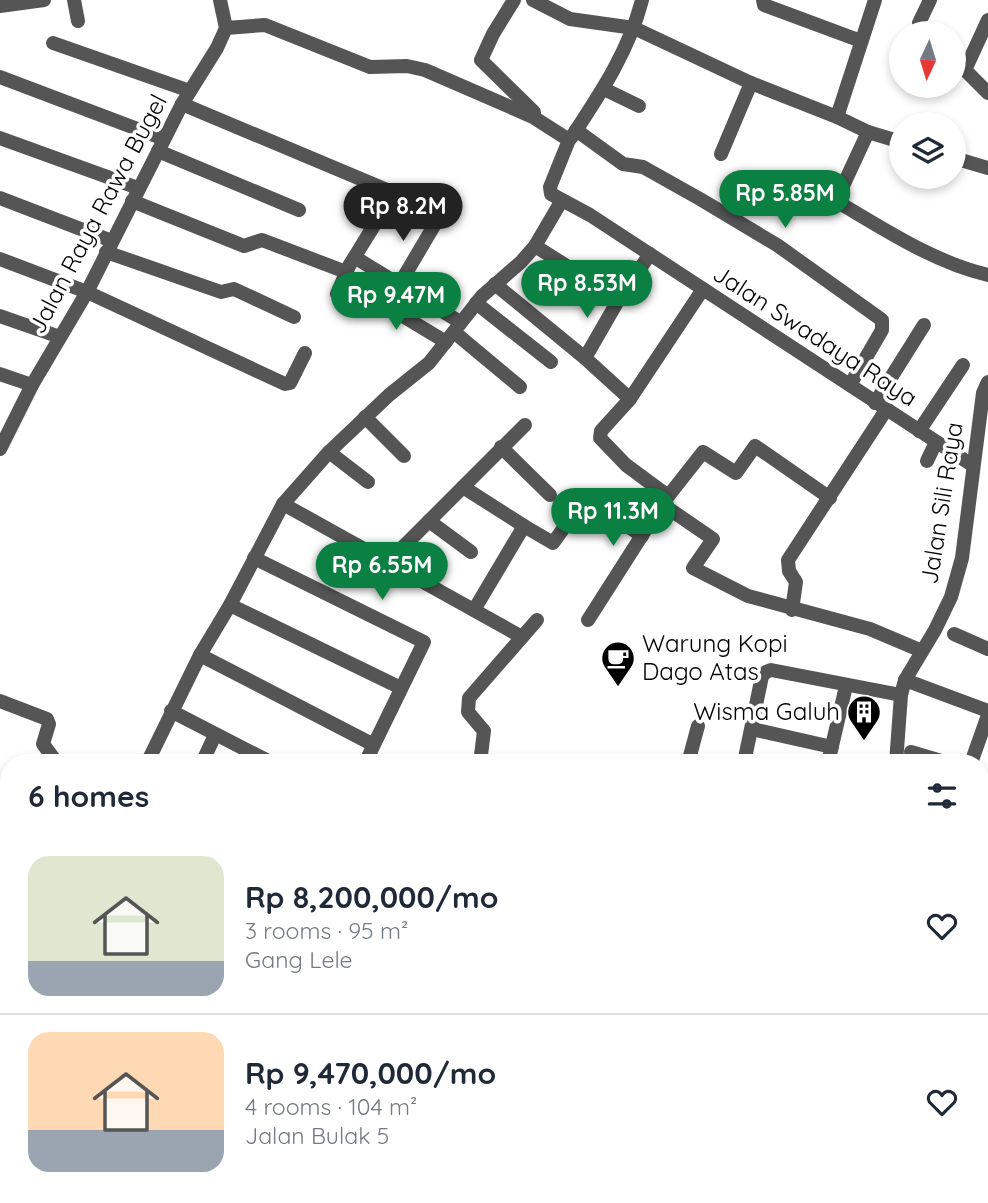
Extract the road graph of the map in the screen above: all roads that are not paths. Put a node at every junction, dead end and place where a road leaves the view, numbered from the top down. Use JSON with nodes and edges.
{"nodes":[{"id":1,"x":44,"y":0,"type":"edge"},
{"id":2,"x":74,"y":0,"type":"edge"},
{"id":3,"x":220,"y":0,"type":"edge"},
{"id":4,"x":514,"y":0,"type":"edge"},
{"id":5,"x":538,"y":0,"type":"edge"},
{"id":6,"x":642,"y":0,"type":"edge"},
{"id":7,"x":763,"y":0,"type":"edge"},
{"id":8,"x":875,"y":0,"type":"edge"},
{"id":9,"x":925,"y":1,"type":"edge"},
{"id":10,"x":0,"y":6,"type":"edge"},
{"id":11,"x":988,"y":20,"type":"edge"},
{"id":12,"x":78,"y":21,"type":"dead end"},
{"id":13,"x":924,"y":21,"type":"edge"},
{"id":14,"x":226,"y":28,"type":"junction"},
{"id":15,"x":634,"y":29,"type":"junction"},
{"id":16,"x":861,"y":41,"type":"junction"},
{"id":17,"x":53,"y":43,"type":"dead end"},
{"id":18,"x":966,"y":68,"type":"edge"},
{"id":19,"x":966,"y":71,"type":"edge"},
{"id":20,"x":0,"y":77,"type":"edge"},
{"id":21,"x":751,"y":83,"type":"junction"},
{"id":22,"x":604,"y":89,"type":"junction"},
{"id":23,"x":988,"y":93,"type":"edge"},
{"id":24,"x":186,"y":98,"type":"junction"},
{"id":25,"x":639,"y":106,"type":"dead end"},
{"id":26,"x":533,"y":117,"type":"junction"},
{"id":27,"x":837,"y":117,"type":"junction"},
{"id":28,"x":868,"y":132,"type":"junction"},
{"id":29,"x":573,"y":135,"type":"junction"},
{"id":30,"x":0,"y":138,"type":"edge"},
{"id":31,"x":889,"y":138,"type":"edge"},
{"id":32,"x":161,"y":145,"type":"junction"},
{"id":33,"x":721,"y":154,"type":"dead end"},
{"id":34,"x":966,"y":162,"type":"edge"},
{"id":35,"x":988,"y":168,"type":"edge"},
{"id":36,"x":135,"y":195,"type":"junction"},
{"id":37,"x":0,"y":198,"type":"edge"},
{"id":38,"x":562,"y":200,"type":"junction"},
{"id":39,"x":299,"y":210,"type":"dead end"},
{"id":40,"x":438,"y":219,"type":"dead end"},
{"id":41,"x":109,"y":246,"type":"junction"},
{"id":42,"x":535,"y":246,"type":"junction"},
{"id":43,"x":650,"y":254,"type":"junction"},
{"id":44,"x":356,"y":258,"type":"junction"},
{"id":45,"x":0,"y":259,"type":"edge"},
{"id":46,"x":346,"y":272,"type":"junction"},
{"id":47,"x":988,"y":275,"type":"edge"},
{"id":48,"x":495,"y":284,"type":"junction"},
{"id":49,"x":399,"y":285,"type":"junction"},
{"id":50,"x":703,"y":289,"type":"junction"},
{"id":51,"x":87,"y":292,"type":"junction"},
{"id":52,"x":363,"y":292,"type":"dead end"},
{"id":53,"x":337,"y":295,"type":"dead end"},
{"id":54,"x":619,"y":299,"type":"junction"},
{"id":55,"x":476,"y":303,"type":"junction"},
{"id":56,"x":0,"y":316,"type":"edge"},
{"id":57,"x":294,"y":317,"type":"dead end"},
{"id":58,"x":924,"y":325,"type":"dead end"},
{"id":59,"x":453,"y":332,"type":"junction"},
{"id":60,"x":60,"y":337,"type":"junction"},
{"id":61,"x":305,"y":353,"type":"dead end"},
{"id":62,"x":585,"y":358,"type":"junction"},
{"id":63,"x":551,"y":362,"type":"dead end"},
{"id":64,"x":963,"y":365,"type":"dead end"},
{"id":65,"x":0,"y":374,"type":"edge"},
{"id":66,"x":988,"y":382,"type":"edge"},
{"id":67,"x":32,"y":385,"type":"junction"},
{"id":68,"x":850,"y":385,"type":"junction"},
{"id":69,"x":520,"y":387,"type":"dead end"},
{"id":70,"x":630,"y":399,"type":"junction"},
{"id":71,"x":881,"y":407,"type":"junction"},
{"id":72,"x":365,"y":417,"type":"junction"},
{"id":73,"x":525,"y":425,"type":"dead end"},
{"id":74,"x":919,"y":431,"type":"junction"},
{"id":75,"x":936,"y":442,"type":"junction"},
{"id":76,"x":501,"y":447,"type":"junction"},
{"id":77,"x":0,"y":449,"type":"edge"},
{"id":78,"x":329,"y":452,"type":"junction"},
{"id":79,"x":404,"y":456,"type":"dead end"},
{"id":80,"x":927,"y":461,"type":"dead end"},
{"id":81,"x":972,"y":465,"type":"junction"},
{"id":82,"x":368,"y":482,"type":"dead end"},
{"id":83,"x":463,"y":487,"type":"junction"},
{"id":84,"x":550,"y":495,"type":"dead end"},
{"id":85,"x":830,"y":498,"type":"junction"},
{"id":86,"x":665,"y":500,"type":"junction"},
{"id":87,"x":283,"y":504,"type":"junction"},
{"id":88,"x":429,"y":521,"type":"junction"},
{"id":89,"x":523,"y":526,"type":"junction"},
{"id":90,"x":642,"y":536,"type":"junction"},
{"id":91,"x":471,"y":552,"type":"dead end"},
{"id":92,"x":254,"y":558,"type":"junction"},
{"id":93,"x":388,"y":562,"type":"junction"},
{"id":94,"x":230,"y":606,"type":"junction"},
{"id":95,"x":474,"y":610,"type":"junction"},
{"id":96,"x":792,"y":610,"type":"junction"},
{"id":97,"x":537,"y":620,"type":"dead end"},
{"id":98,"x":588,"y":620,"type":"dead end"},
{"id":99,"x":954,"y":634,"type":"dead end"},
{"id":100,"x":523,"y":637,"type":"junction"},
{"id":101,"x":988,"y":649,"type":"edge"},
{"id":102,"x":922,"y":651,"type":"junction"},
{"id":103,"x":200,"y":655,"type":"junction"},
{"id":104,"x":905,"y":680,"type":"junction"},
{"id":105,"x":846,"y":686,"type":"junction"},
{"id":106,"x":401,"y":688,"type":"junction"},
{"id":107,"x":901,"y":695,"type":"junction"},
{"id":108,"x":0,"y":701,"type":"edge"},
{"id":109,"x":171,"y":711,"type":"junction"},
{"id":110,"x":988,"y":713,"type":"edge"},
{"id":111,"x":698,"y":726,"type":"dead end"},
{"id":112,"x":752,"y":729,"type":"junction"},
{"id":113,"x":215,"y":735,"type":"junction"},
{"id":114,"x":372,"y":744,"type":"junction"},
{"id":115,"x":832,"y":747,"type":"junction"},
{"id":116,"x":911,"y":752,"type":"dead end"},
{"id":117,"x":50,"y":754,"type":"edge"},
{"id":118,"x":151,"y":754,"type":"edge"},
{"id":119,"x":206,"y":754,"type":"edge"},
{"id":120,"x":252,"y":754,"type":"edge"},
{"id":121,"x":368,"y":754,"type":"edge"},
{"id":122,"x":481,"y":754,"type":"edge"},
{"id":123,"x":690,"y":754,"type":"edge"},
{"id":124,"x":746,"y":754,"type":"edge"},
{"id":125,"x":830,"y":754,"type":"edge"},
{"id":126,"x":897,"y":754,"type":"edge"},
{"id":127,"x":918,"y":754,"type":"edge"},
{"id":128,"x":974,"y":754,"type":"edge"}],
"edges":[{"from":1,"to":10,"type":"street"},
{"from":2,"to":12,"type":"street"},
{"from":3,"to":14,"type":"street"},
{"from":4,"to":26,"type":"street"},
{"from":5,"to":15,"type":"street"},
{"from":6,"to":15,"type":"street"},
{"from":7,"to":16,"type":"street"},
{"from":8,"to":16,"type":"street"},
{"from":9,"to":13,"type":"street"},
{"from":11,"to":18,"type":"street"},
{"from":14,"to":24,"type":"street","name":"Jalan Raya Rawa Bugel"},
{"from":14,"to":26,"type":"street"},
{"from":15,"to":21,"type":"street"},
{"from":15,"to":22,"type":"street"},
{"from":16,"to":27,"type":"street"},
{"from":17,"to":24,"type":"street"},
{"from":19,"to":23,"type":"street"},
{"from":20,"to":32,"type":"street"},
{"from":21,"to":27,"type":"street"},
{"from":21,"to":33,"type":"street"},
{"from":22,"to":25,"type":"street"},
{"from":22,"to":29,"type":"street"},
{"from":24,"to":32,"type":"street","name":"Jalan Raya Rawa Bugel"},
{"from":24,"to":44,"type":"street"},
{"from":26,"to":29,"type":"street"},
{"from":27,"to":28,"type":"street"},
{"from":28,"to":31,"type":"street"},
{"from":28,"to":47,"type":"street"},
{"from":29,"to":38,"type":"street"},
{"from":29,"to":68,"type":"street"},
{"from":30,"to":36,"type":"street"},
{"from":32,"to":36,"type":"street","name":"Jalan Raya Rawa Bugel"},
{"from":32,"to":39,"type":"street"},
{"from":34,"to":35,"type":"street"},
{"from":36,"to":41,"type":"street","name":"Jalan Raya Rawa Bugel"},
{"from":36,"to":46,"type":"street"},
{"from":37,"to":41,"type":"street"},
{"from":38,"to":42,"type":"street"},
{"from":38,"to":43,"type":"street","name":"Jalan Swadaya Raya"},
{"from":40,"to":49,"type":"street"},
{"from":41,"to":51,"type":"street","name":"Jalan Raya Rawa Bugel"},
{"from":41,"to":57,"type":"street"},
{"from":42,"to":48,"type":"street"},
{"from":42,"to":54,"type":"street"},
{"from":43,"to":50,"type":"street","name":"Jalan Swadaya Raya"},
{"from":43,"to":54,"type":"street"},
{"from":44,"to":46,"type":"street"},
{"from":44,"to":49,"type":"street"},
{"from":45,"to":51,"type":"street"},
{"from":46,"to":53,"type":"street"},
{"from":48,"to":55,"type":"street"},
{"from":48,"to":62,"type":"street"},
{"from":49,"to":59,"type":"street"},
{"from":50,"to":68,"type":"street","name":"Jalan Swadaya Raya"},
{"from":50,"to":70,"type":"street"},
{"from":51,"to":60,"type":"street","name":"Jalan Raya Rawa Bugel"},
{"from":51,"to":61,"type":"street"},
{"from":52,"to":59,"type":"street"},
{"from":54,"to":62,"type":"street"},
{"from":55,"to":59,"type":"street"},
{"from":55,"to":63,"type":"street"},
{"from":56,"to":60,"type":"street"},
{"from":58,"to":71,"type":"street"},
{"from":59,"to":69,"type":"street"},
{"from":59,"to":72,"type":"street"},
{"from":60,"to":67,"type":"street","name":"Jalan Raya Rawa Bugel"},
{"from":62,"to":70,"type":"street"},
{"from":64,"to":74,"type":"street"},
{"from":65,"to":67,"type":"street"},
{"from":66,"to":81,"type":"street","name":"Jalan Sili Raya"},
{"from":67,"to":77,"type":"street","name":"Jalan Raya Rawa Bugel"},
{"from":68,"to":71,"type":"street","name":"Jalan Swadaya Raya"},
{"from":70,"to":86,"type":"street"},
{"from":71,"to":74,"type":"street","name":"Jalan Swadaya Raya"},
{"from":71,"to":85,"type":"street"},
{"from":72,"to":78,"type":"street"},
{"from":72,"to":79,"type":"street"},
{"from":73,"to":76,"type":"street"},
{"from":74,"to":75,"type":"street","name":"Jalan Swadaya Raya"},
{"from":75,"to":80,"type":"street"},
{"from":75,"to":81,"type":"street","name":"Jalan Swadaya Raya"},
{"from":76,"to":83,"type":"street"},
{"from":76,"to":84,"type":"street"},
{"from":78,"to":82,"type":"street"},
{"from":78,"to":87,"type":"street"},
{"from":81,"to":102,"type":"street","name":"Jalan Sili Raya"},
{"from":83,"to":88,"type":"street"},
{"from":83,"to":89,"type":"street"},
{"from":85,"to":86,"type":"street"},
{"from":85,"to":96,"type":"street"},
{"from":86,"to":90,"type":"street"},
{"from":86,"to":96,"type":"street"},
{"from":87,"to":92,"type":"street"},
{"from":87,"to":93,"type":"street"},
{"from":88,"to":91,"type":"street"},
{"from":88,"to":93,"type":"street"},
{"from":89,"to":90,"type":"street"},
{"from":89,"to":95,"type":"street"},
{"from":90,"to":98,"type":"street"},
{"from":92,"to":94,"type":"street"},
{"from":92,"to":106,"type":"street"},
{"from":93,"to":95,"type":"street"},
{"from":94,"to":103,"type":"street"},
{"from":94,"to":106,"type":"street"},
{"from":95,"to":100,"type":"street"},
{"from":96,"to":102,"type":"street"},
{"from":97,"to":100,"type":"street"},
{"from":99,"to":101,"type":"street"},
{"from":100,"to":122,"type":"street"},
{"from":102,"to":104,"type":"street","name":"Jalan Sili Raya"},
{"from":103,"to":109,"type":"street"},
{"from":103,"to":114,"type":"street"},
{"from":104,"to":107,"type":"street","name":"Jalan Sili Raya"},
{"from":104,"to":110,"type":"street"},
{"from":105,"to":107,"type":"street"},
{"from":105,"to":112,"type":"street"},
{"from":105,"to":115,"type":"street"},
{"from":106,"to":114,"type":"street"},
{"from":107,"to":126,"type":"street","name":"Jalan Sili Raya"},
{"from":108,"to":117,"type":"street"},
{"from":109,"to":113,"type":"street"},
{"from":109,"to":118,"type":"street"},
{"from":110,"to":128,"type":"street"},
{"from":111,"to":123,"type":"street"},
{"from":112,"to":115,"type":"street"},
{"from":112,"to":124,"type":"street"},
{"from":113,"to":119,"type":"street"},
{"from":113,"to":120,"type":"street"},
{"from":114,"to":121,"type":"street"},
{"from":115,"to":125,"type":"street"},
{"from":116,"to":127,"type":"street"}]}
